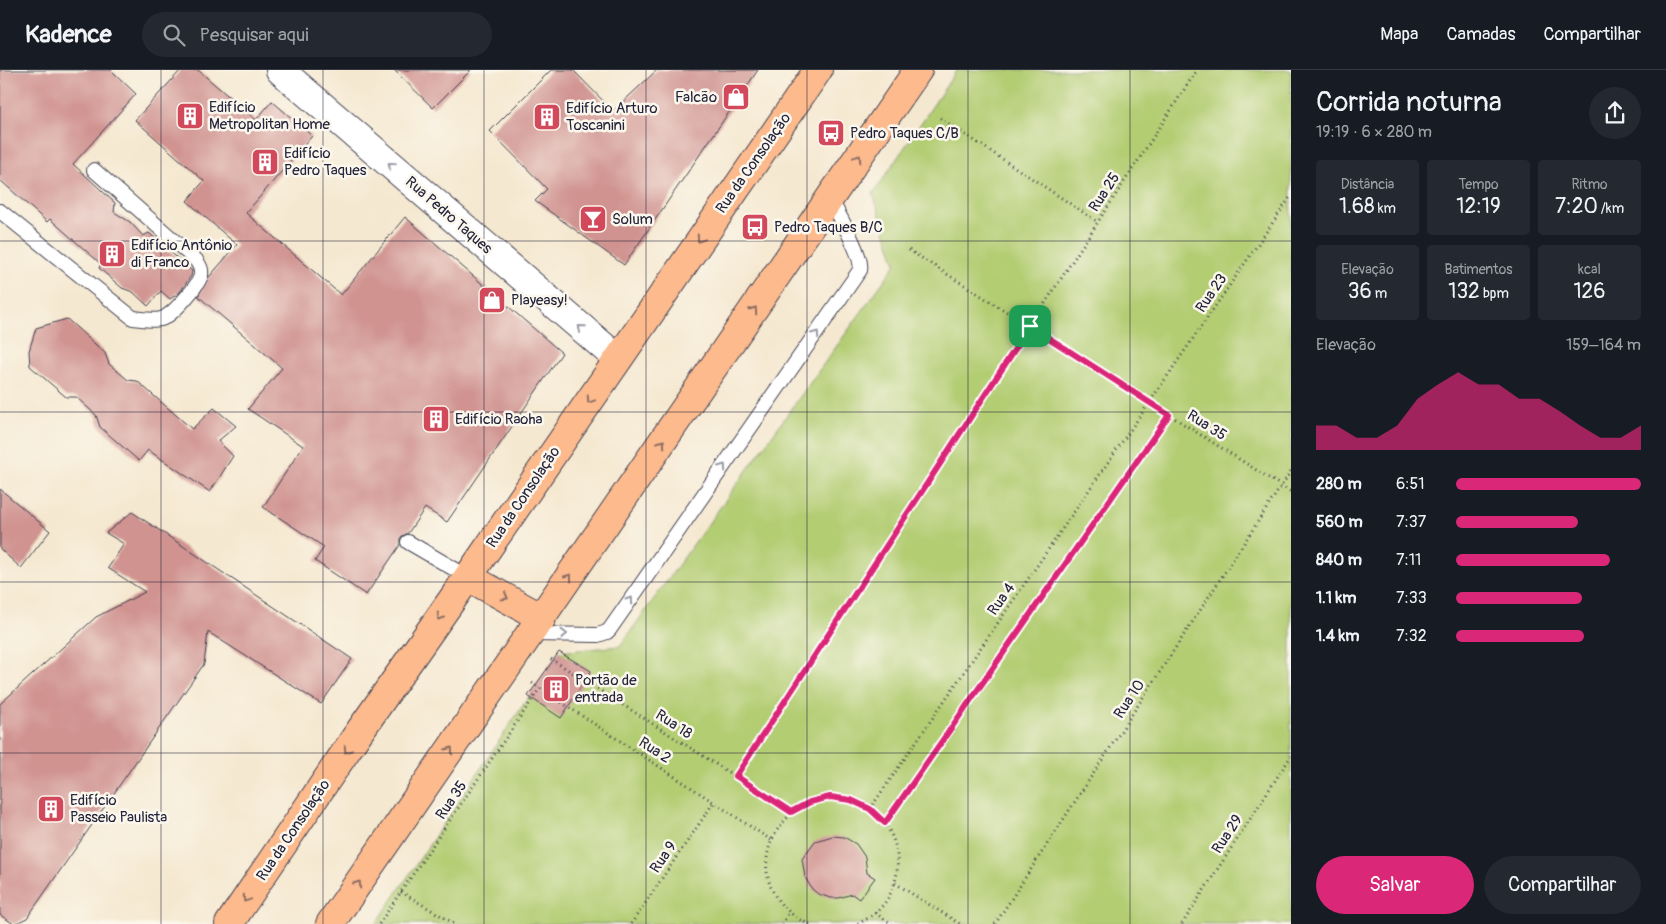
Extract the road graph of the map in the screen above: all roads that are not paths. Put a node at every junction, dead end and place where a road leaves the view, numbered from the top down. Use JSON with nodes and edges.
{"nodes":[{"id":1,"x":280,"y":70,"type":"edge"},
{"id":2,"x":818,"y":70,"type":"edge"},
{"id":3,"x":918,"y":70,"type":"edge"},
{"id":4,"x":94,"y":170,"type":"dead end"},
{"id":5,"x":830,"y":198,"type":"junction"},
{"id":6,"x":0,"y":211,"type":"edge"},
{"id":7,"x":618,"y":359,"type":"junction"},
{"id":8,"x":408,"y":542,"type":"dead end"},
{"id":9,"x":468,"y":577,"type":"junction"},
{"id":10,"x":539,"y":635,"type":"junction"},
{"id":11,"x":229,"y":924,"type":"edge"},
{"id":12,"x":330,"y":924,"type":"edge"}],
"edges":[{"from":7,"to":1,"type":"street","name":"Rua Pedro Taques","one_way":true},
{"from":2,"to":7,"type":"main road","name":"Rua da Consolação","one_way":true},
{"from":5,"to":3,"type":"main road","one_way":true},
{"from":4,"to":6,"type":"lane"},
{"from":10,"to":5,"type":"main road","one_way":true},
{"from":10,"to":5,"type":"lane","one_way":true},
{"from":7,"to":9,"type":"main road","name":"Rua da Consolação","one_way":true},
{"from":8,"to":9,"type":"lane"},
{"from":9,"to":10,"type":"main road","one_way":true},
{"from":9,"to":11,"type":"main road","name":"Rua da Consolação","one_way":true},
{"from":12,"to":10,"type":"main road","one_way":true}]}
